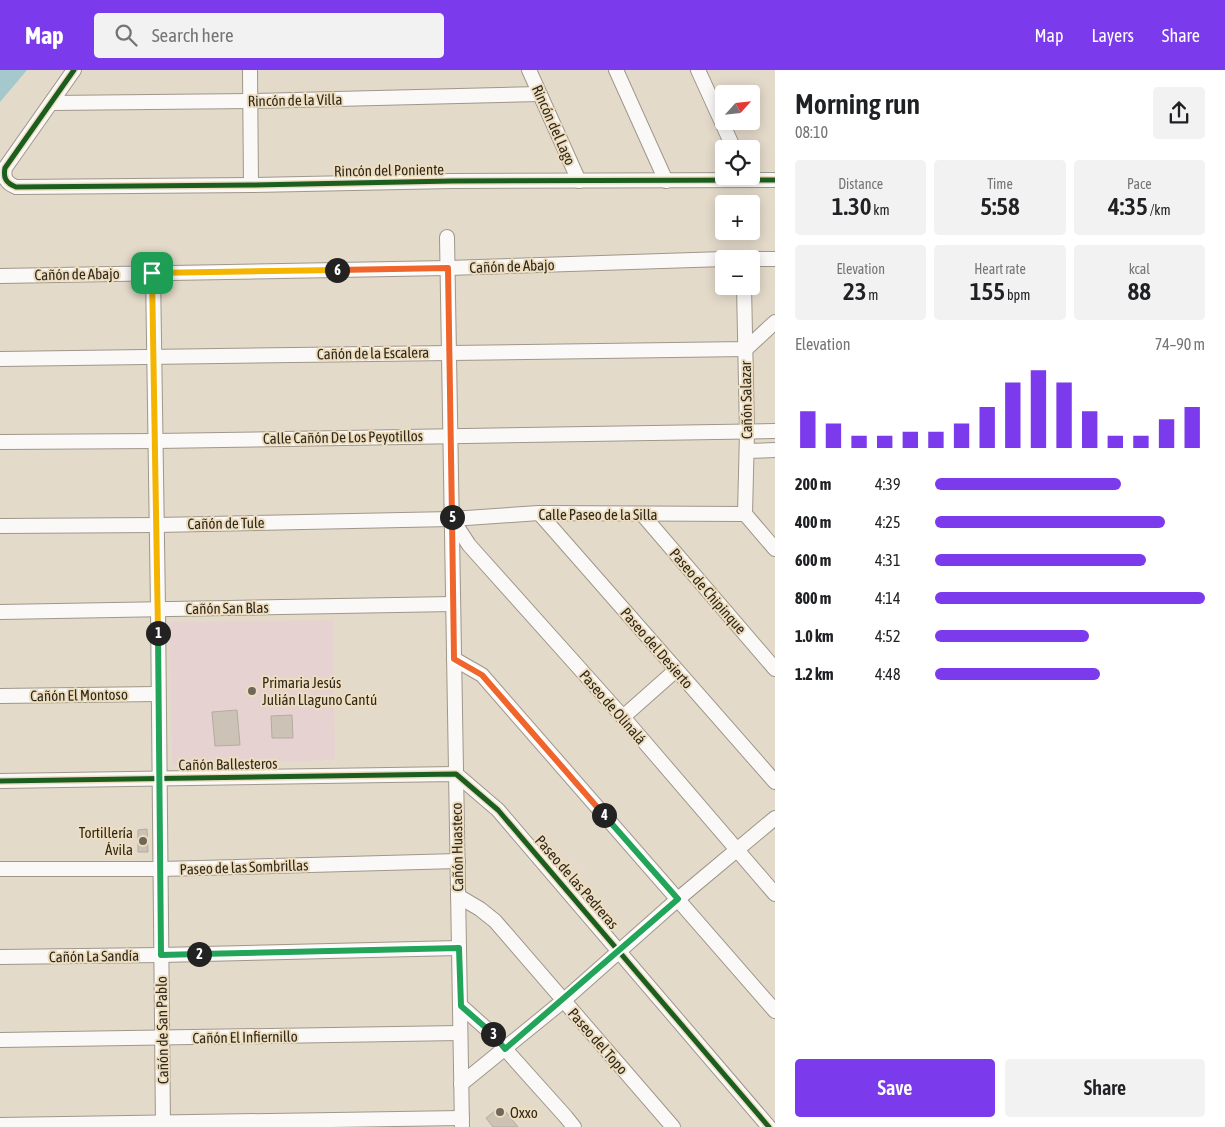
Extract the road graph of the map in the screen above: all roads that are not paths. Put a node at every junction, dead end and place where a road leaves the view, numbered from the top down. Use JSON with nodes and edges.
{"nodes":[{"id":1,"x":74,"y":70,"type":"edge"},
{"id":2,"x":250,"y":70,"type":"edge"},
{"id":3,"x":528,"y":70,"type":"edge"},
{"id":4,"x":616,"y":70,"type":"edge"},
{"id":5,"x":698,"y":70,"type":"edge"},
{"id":6,"x":539,"y":94,"type":"junction"},
{"id":7,"x":251,"y":101,"type":"junction"},
{"id":8,"x":51,"y":103,"type":"junction"},
{"id":9,"x":730,"y":140,"type":"edge"},
{"id":10,"x":715,"y":179,"type":"edge"},
{"id":11,"x":760,"y":179,"type":"edge"},
{"id":12,"x":775,"y":180,"type":"edge"},
{"id":13,"x":579,"y":181,"type":"junction"},
{"id":14,"x":666,"y":181,"type":"junction"},
{"id":15,"x":251,"y":185,"type":"junction"},
{"id":16,"x":447,"y":237,"type":"dead end"},
{"id":17,"x":715,"y":259,"type":"edge"},
{"id":18,"x":760,"y":259,"type":"edge"},
{"id":19,"x":775,"y":259,"type":"edge"},
{"id":20,"x":448,"y":268,"type":"junction"},
{"id":21,"x":152,"y":273,"type":"junction"},
{"id":22,"x":0,"y":276,"type":"edge"},
{"id":23,"x":744,"y":295,"type":"edge"},
{"id":24,"x":775,"y":322,"type":"edge"},
{"id":25,"x":746,"y":349,"type":"junction"},
{"id":26,"x":449,"y":352,"type":"junction"},
{"id":27,"x":153,"y":358,"type":"junction"},
{"id":28,"x":0,"y":359,"type":"edge"},
{"id":29,"x":775,"y":431,"type":"edge"},
{"id":30,"x":747,"y":432,"type":"junction"},
{"id":31,"x":450,"y":436,"type":"junction"},
{"id":32,"x":156,"y":441,"type":"junction"},
{"id":33,"x":0,"y":442,"type":"edge"},
{"id":34,"x":775,"y":450,"type":"edge"},
{"id":35,"x":747,"y":451,"type":"junction"},
{"id":36,"x":539,"y":513,"type":"junction"},
{"id":37,"x":642,"y":514,"type":"junction"},
{"id":38,"x":745,"y":514,"type":"junction"},
{"id":39,"x":452,"y":519,"type":"junction"},
{"id":40,"x":157,"y":525,"type":"junction"},
{"id":41,"x":0,"y":526,"type":"edge"},
{"id":42,"x":775,"y":549,"type":"edge"},
{"id":43,"x":453,"y":604,"type":"junction"},
{"id":44,"x":158,"y":609,"type":"junction"},
{"id":45,"x":0,"y":612,"type":"edge"},
{"id":46,"x":454,"y":659,"type":"junction"},
{"id":47,"x":775,"y":669,"type":"edge"},
{"id":48,"x":676,"y":670,"type":"junction"},
{"id":49,"x":158,"y":694,"type":"junction"},
{"id":50,"x":0,"y":696,"type":"edge"},
{"id":51,"x":623,"y":717,"type":"junction"},
{"id":52,"x":456,"y":774,"type":"junction"},
{"id":53,"x":160,"y":778,"type":"junction"},
{"id":54,"x":0,"y":781,"type":"edge"},
{"id":55,"x":775,"y":782,"type":"edge"},
{"id":56,"x":775,"y":818,"type":"edge"},
{"id":57,"x":736,"y":850,"type":"junction"},
{"id":58,"x":458,"y":861,"type":"junction"},
{"id":59,"x":0,"y":869,"type":"edge"},
{"id":60,"x":160,"y":869,"type":"junction"},
{"id":61,"x":775,"y":894,"type":"edge"},
{"id":62,"x":458,"y":896,"type":"junction"},
{"id":63,"x":678,"y":899,"type":"junction"},
{"id":64,"x":459,"y":948,"type":"junction"},
{"id":65,"x":620,"y":951,"type":"junction"},
{"id":66,"x":161,"y":955,"type":"junction"},
{"id":67,"x":0,"y":957,"type":"edge"},
{"id":68,"x":563,"y":1001,"type":"junction"},
{"id":69,"x":461,"y":1006,"type":"junction"},
{"id":70,"x":775,"y":1011,"type":"edge"},
{"id":71,"x":460,"y":1033,"type":"junction"},
{"id":72,"x":162,"y":1038,"type":"junction"},
{"id":73,"x":0,"y":1040,"type":"edge"},
{"id":74,"x":505,"y":1049,"type":"junction"},
{"id":75,"x":461,"y":1084,"type":"junction"},
{"id":76,"x":462,"y":1122,"type":"edge"},
{"id":77,"x":768,"y":1123,"type":"edge"},
{"id":78,"x":163,"y":1124,"type":"edge"},
{"id":79,"x":0,"y":1125,"type":"edge"},
{"id":80,"x":574,"y":1127,"type":"edge"},
{"id":81,"x":673,"y":1127,"type":"edge"}],
"edges":[{"from":1,"to":8,"type":"street"},
{"from":2,"to":7,"type":"street"},
{"from":3,"to":6,"type":"street","name":"Rincón del Lago"},
{"from":4,"to":14,"type":"street"},
{"from":5,"to":9,"type":"street"},
{"from":6,"to":7,"type":"street","name":"Rincón de la Villa"},
{"from":6,"to":13,"type":"street","name":"Rincón del Lago"},
{"from":7,"to":8,"type":"street","name":"Rincón de la Villa"},
{"from":7,"to":15,"type":"street"},
{"from":8,"to":15,"type":"street","name":"Rincón del Poniente"},
{"from":10,"to":14,"type":"street","name":"Rincón del Poniente"},
{"from":11,"to":12,"type":"street","name":"Rincón del Poniente"},
{"from":13,"to":14,"type":"street","name":"Rincón del Poniente"},
{"from":13,"to":15,"type":"street","name":"Rincón del Poniente"},
{"from":16,"to":20,"type":"street","name":"Cañón Huasteco"},
{"from":17,"to":20,"type":"street","name":"Cañón de Abajo"},
{"from":18,"to":19,"type":"street"},
{"from":20,"to":21,"type":"street","name":"Cañón de Abajo"},
{"from":20,"to":26,"type":"street","name":"Cañón Huasteco"},
{"from":21,"to":22,"type":"street","name":"Cañón de Abajo"},
{"from":21,"to":27,"type":"street","name":"Cañón de San Pablo"},
{"from":23,"to":25,"type":"street","name":"Cañón Salazar"},
{"from":24,"to":25,"type":"street"},
{"from":25,"to":26,"type":"street","name":"Cañón de la Escalera"},
{"from":25,"to":30,"type":"street","name":"Cañón Salazar"},
{"from":26,"to":27,"type":"street","name":"Cañón de la Escalera"},
{"from":26,"to":31,"type":"street","name":"Cañón Huasteco"},
{"from":27,"to":28,"type":"street","name":"Cañón de la Escalera"},
{"from":27,"to":32,"type":"street","name":"Cañón de San Pablo"},
{"from":29,"to":30,"type":"street","name":"Calle Cañón De Los Peyotillos"},
{"from":30,"to":31,"type":"street","name":"Calle Cañón De Los Peyotillos"},
{"from":30,"to":35,"type":"street","name":"Cañón Salazar"},
{"from":31,"to":32,"type":"street","name":"Calle Cañón De Los Peyotillos"},
{"from":31,"to":39,"type":"street","name":"Cañón Huasteco"},
{"from":32,"to":33,"type":"street","name":"Calle Cañón De Los Peyotillos"},
{"from":32,"to":40,"type":"street","name":"Cañón de San Pablo"},
{"from":34,"to":35,"type":"street"},
{"from":35,"to":38,"type":"street","name":"Cañón Salazar"},
{"from":36,"to":37,"type":"street","name":"Calle Paseo de la Silla"},
{"from":36,"to":39,"type":"street","name":"Calle Paseo de la Silla"},
{"from":36,"to":48,"type":"street","name":"Paseo del Desierto"},
{"from":37,"to":38,"type":"street","name":"Calle Paseo de la Silla"},
{"from":37,"to":47,"type":"street","name":"Paseo de Chipinque"},
{"from":38,"to":42,"type":"street"},
{"from":39,"to":40,"type":"street","name":"Cañón de Tule"},
{"from":39,"to":43,"type":"street","name":"Cañón Huasteco"},
{"from":39,"to":51,"type":"street","name":"Paseo de Olinalá"},
{"from":40,"to":41,"type":"street","name":"Cañón de Tule"},
{"from":40,"to":44,"type":"street","name":"Cañón de San Pablo"},
{"from":43,"to":44,"type":"street","name":"Cañón San Blas"},
{"from":43,"to":46,"type":"street","name":"Cañón Huasteco"},
{"from":44,"to":45,"type":"street","name":"Cañón San Blas"},
{"from":44,"to":49,"type":"street","name":"Cañón de San Pablo"},
{"from":46,"to":52,"type":"street","name":"Cañón Huasteco"},
{"from":46,"to":63,"type":"street"},
{"from":48,"to":51,"type":"street"},
{"from":48,"to":55,"type":"street","name":"Paseo del Desierto"},
{"from":49,"to":50,"type":"street","name":"Cañón El Montoso"},
{"from":49,"to":53,"type":"street","name":"Cañón de San Pablo"},
{"from":51,"to":57,"type":"street","name":"Paseo de Olinalá"},
{"from":52,"to":53,"type":"street","name":"Cañón Ballesteros"},
{"from":52,"to":58,"type":"street","name":"Cañón Huasteco"},
{"from":52,"to":65,"type":"street","name":"Paseo de las Pedreras"},
{"from":53,"to":54,"type":"street","name":"Cañón Ballesteros"},
{"from":53,"to":60,"type":"street","name":"Cañón de San Pablo"},
{"from":56,"to":57,"type":"street"},
{"from":57,"to":61,"type":"street","name":"Paseo de Olinalá"},
{"from":57,"to":63,"type":"street"},
{"from":58,"to":60,"type":"street","name":"Paseo de las Sombrillas"},
{"from":58,"to":62,"type":"street","name":"Cañón Huasteco"},
{"from":59,"to":60,"type":"street","name":"Paseo de las Sombrillas"},
{"from":60,"to":66,"type":"street","name":"Cañón de San Pablo"},
{"from":62,"to":64,"type":"street","name":"Cañón Huasteco"},
{"from":62,"to":68,"type":"street","name":"Paseo del Topo"},
{"from":63,"to":65,"type":"street"},
{"from":63,"to":70,"type":"street"},
{"from":64,"to":66,"type":"street","name":"Cañón La Sandía"},
{"from":64,"to":69,"type":"street","name":"Cañón Huasteco"},
{"from":65,"to":68,"type":"street"},
{"from":65,"to":77,"type":"street","name":"Paseo de las Pedreras"},
{"from":66,"to":67,"type":"street","name":"Cañón La Sandía"},
{"from":66,"to":72,"type":"street","name":"Cañón de San Pablo"},
{"from":68,"to":74,"type":"street"},
{"from":68,"to":81,"type":"street","name":"Paseo del Topo"},
{"from":69,"to":71,"type":"street","name":"Cañón Huasteco"},
{"from":69,"to":74,"type":"street"},
{"from":71,"to":72,"type":"street","name":"Cañón El Infiernillo"},
{"from":71,"to":75,"type":"street","name":"Cañón Huasteco"},
{"from":72,"to":73,"type":"street","name":"Cañón El Infiernillo"},
{"from":72,"to":78,"type":"street","name":"Cañón de San Pablo"},
{"from":74,"to":75,"type":"street"},
{"from":74,"to":80,"type":"street"},
{"from":75,"to":76,"type":"street","name":"Cañón Huasteco"},
{"from":76,"to":78,"type":"street"},
{"from":78,"to":79,"type":"street"}]}
